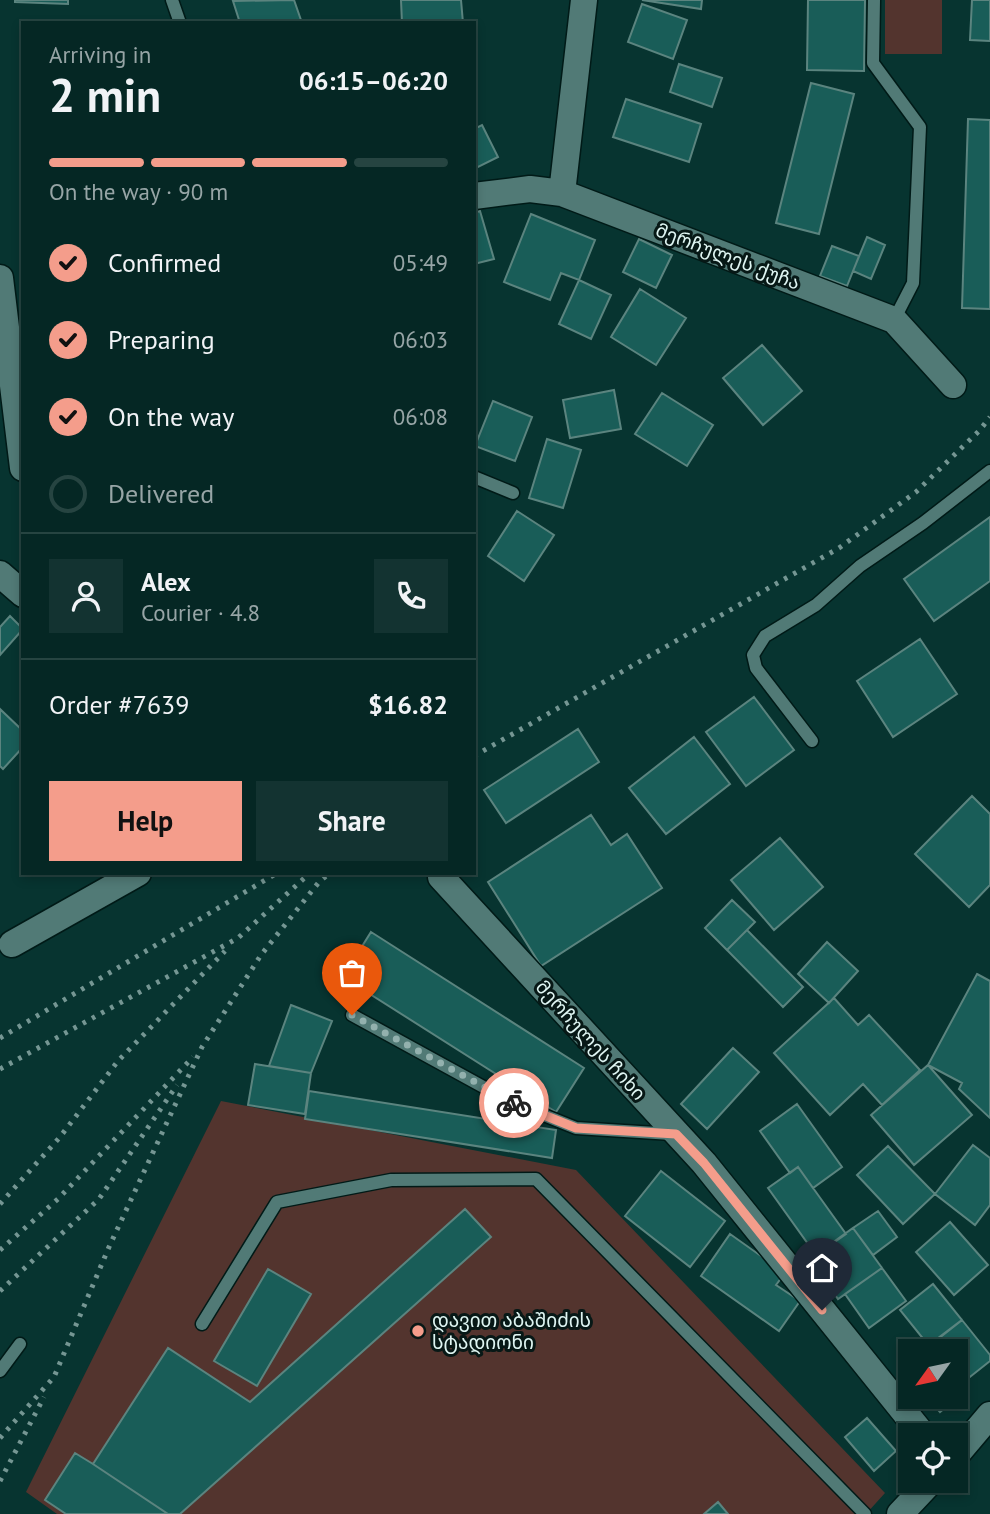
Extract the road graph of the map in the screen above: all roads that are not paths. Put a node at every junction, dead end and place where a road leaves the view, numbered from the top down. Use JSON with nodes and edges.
{"nodes":[{"id":1,"x":172,"y":0,"type":"edge"},
{"id":2,"x":584,"y":0,"type":"edge"},
{"id":3,"x":874,"y":0,"type":"edge"},
{"id":4,"x":179,"y":21,"type":"edge"},
{"id":5,"x":562,"y":193,"type":"junction"},
{"id":6,"x":476,"y":196,"type":"edge"},
{"id":7,"x":0,"y":278,"type":"edge"},
{"id":8,"x":15,"y":320,"type":"edge"},
{"id":9,"x":894,"y":320,"type":"junction"},
{"id":10,"x":953,"y":385,"type":"dead end"},
{"id":11,"x":21,"y":431,"type":"edge"},
{"id":12,"x":990,"y":471,"type":"edge"},
{"id":13,"x":476,"y":478,"type":"edge"},
{"id":14,"x":513,"y":493,"type":"dead end"},
{"id":15,"x":0,"y":574,"type":"edge"},
{"id":16,"x":21,"y":592,"type":"edge"},
{"id":17,"x":812,"y":741,"type":"dead end"},
{"id":18,"x":134,"y":875,"type":"edge"},
{"id":19,"x":441,"y":877,"type":"dead end"},
{"id":20,"x":12,"y":944,"type":"dead end"},
{"id":21,"x":352,"y":1015,"type":"dead end"},
{"id":22,"x":676,"y":1134,"type":"junction"},
{"id":23,"x":202,"y":1324,"type":"dead end"},
{"id":24,"x":20,"y":1344,"type":"dead end"},
{"id":25,"x":0,"y":1371,"type":"edge"},
{"id":26,"x":990,"y":1415,"type":"edge"},
{"id":27,"x":913,"y":1423,"type":"edge"},
{"id":28,"x":968,"y":1441,"type":"edge"},
{"id":29,"x":920,"y":1493,"type":"edge"},
{"id":30,"x":865,"y":1514,"type":"edge"},
{"id":31,"x":900,"y":1514,"type":"edge"}],
"edges":[{"from":1,"to":4,"type":"lane"},
{"from":2,"to":5,"type":"street"},
{"from":3,"to":9,"type":"lane"},
{"from":5,"to":6,"type":"street","name":"მერჩულეს ქუჩა"},
{"from":5,"to":9,"type":"street","name":"მერჩულეს ქუჩა"},
{"from":7,"to":8,"type":"street"},
{"from":8,"to":11,"type":"street"},
{"from":9,"to":10,"type":"street","name":"მერჩულეს ქუჩა"},
{"from":12,"to":17,"type":"lane"},
{"from":13,"to":14,"type":"lane"},
{"from":15,"to":16,"type":"street"},
{"from":18,"to":20,"type":"street"},
{"from":19,"to":22,"type":"street","name":"მერჩულეს ჩიხი"},
{"from":21,"to":22,"type":"lane"},
{"from":22,"to":27,"type":"street","name":"მერჩულეს ჩიხი"},
{"from":23,"to":30,"type":"lane"},
{"from":24,"to":25,"type":"lane"},
{"from":26,"to":28,"type":"street"},
{"from":29,"to":31,"type":"street"}]}
